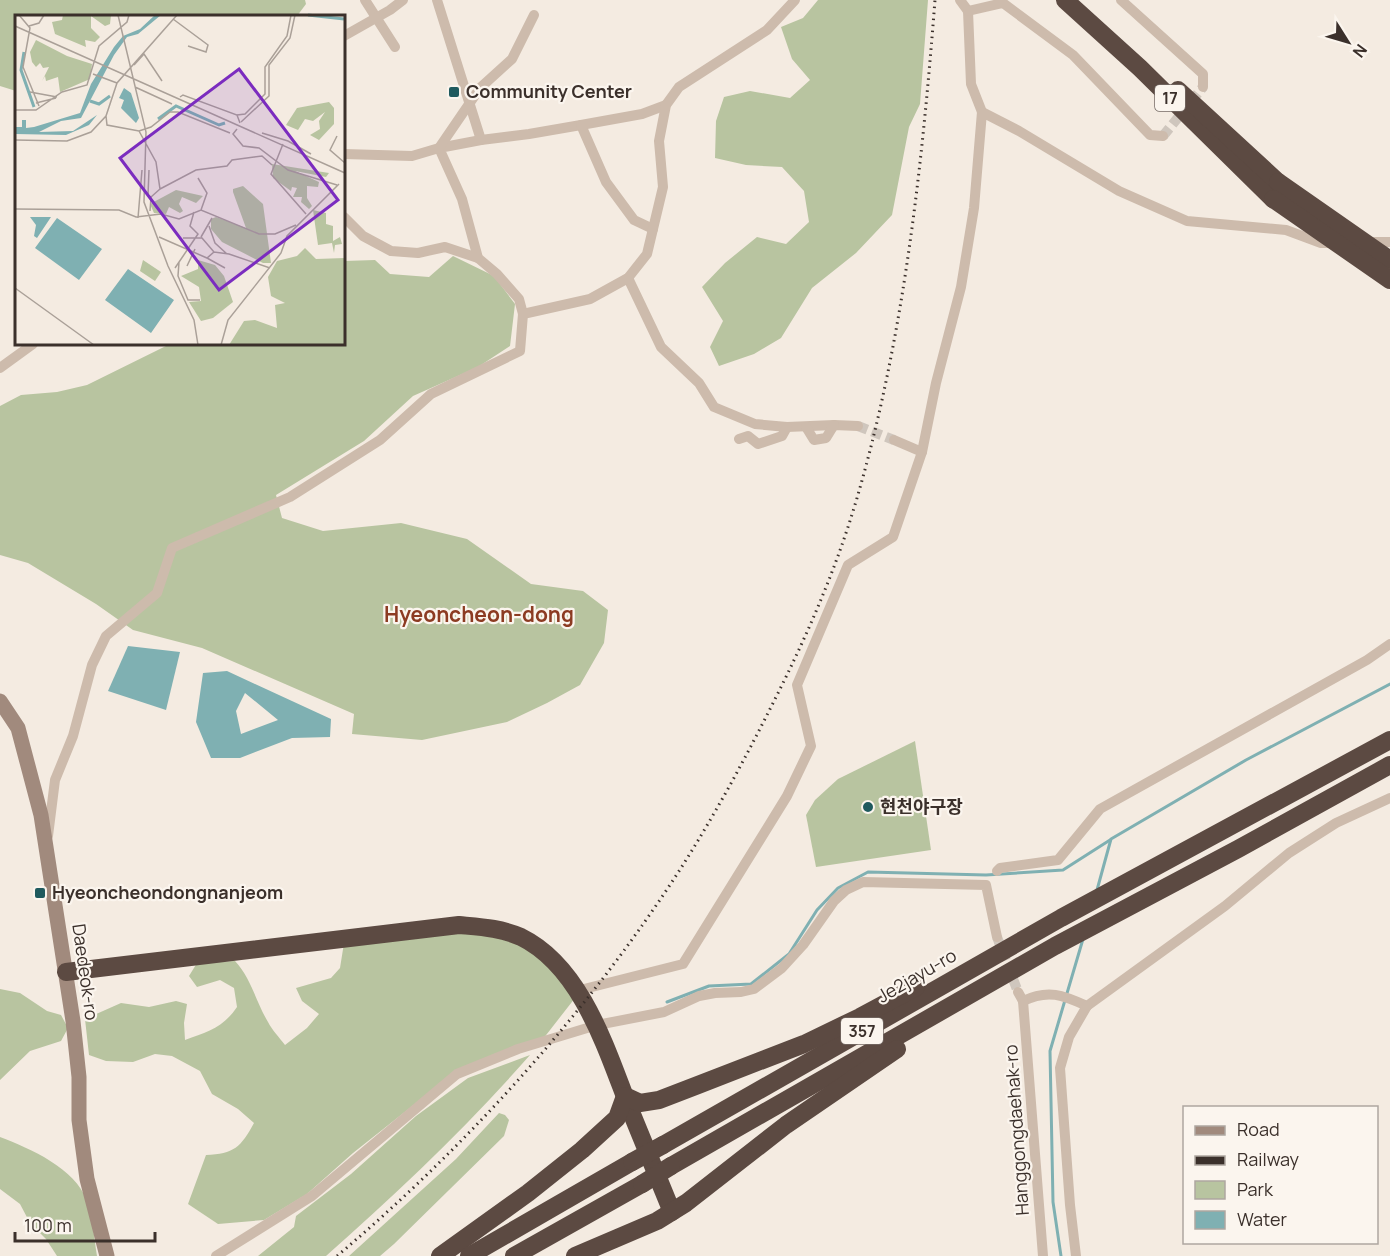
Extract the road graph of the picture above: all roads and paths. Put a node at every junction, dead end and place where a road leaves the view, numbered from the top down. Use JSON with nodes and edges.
{"nodes":[{"id":1,"x":365,"y":0,"type":"edge"},
{"id":2,"x":404,"y":0,"type":"edge"},
{"id":3,"x":437,"y":0,"type":"edge"},
{"id":4,"x":795,"y":0,"type":"edge"},
{"id":5,"x":960,"y":0,"type":"edge"},
{"id":6,"x":1065,"y":0,"type":"edge"},
{"id":7,"x":1082,"y":0,"type":"edge"},
{"id":8,"x":1121,"y":0,"type":"edge"},
{"id":9,"x":968,"y":11,"type":"junction"},
{"id":10,"x":534,"y":15,"type":"dead end"},
{"id":11,"x":375,"y":19,"type":"junction"},
{"id":12,"x":345,"y":35,"type":"edge"},
{"id":13,"x":395,"y":46,"type":"dead end"},
{"id":14,"x":1203,"y":87,"type":"dead end"},
{"id":15,"x":469,"y":104,"type":"junction"},
{"id":16,"x":666,"y":105,"type":"junction"},
{"id":17,"x":982,"y":112,"type":"junction"},
{"id":18,"x":581,"y":125,"type":"junction"},
{"id":19,"x":1163,"y":136,"type":"dead end"},
{"id":20,"x":481,"y":140,"type":"junction"},
{"id":21,"x":439,"y":148,"type":"junction"},
{"id":22,"x":345,"y":154,"type":"edge"},
{"id":23,"x":1276,"y":190,"type":"junction"},
{"id":24,"x":345,"y":218,"type":"edge"},
{"id":25,"x":653,"y":229,"type":"junction"},
{"id":26,"x":1390,"y":242,"type":"edge"},
{"id":27,"x":478,"y":258,"type":"junction"},
{"id":28,"x":1390,"y":260,"type":"edge"},
{"id":29,"x":628,"y":278,"type":"junction"},
{"id":30,"x":1390,"y":280,"type":"edge"},
{"id":31,"x":523,"y":314,"type":"junction"},
{"id":32,"x":32,"y":345,"type":"edge"},
{"id":33,"x":0,"y":368,"type":"edge"},
{"id":34,"x":858,"y":426,"type":"tunnel mouth"},
{"id":35,"x":788,"y":427,"type":"junction"},
{"id":36,"x":739,"y":439,"type":"dead end"},
{"id":37,"x":894,"y":440,"type":"tunnel mouth"},
{"id":38,"x":922,"y":452,"type":"junction"},
{"id":39,"x":1390,"y":644,"type":"edge"},
{"id":40,"x":0,"y":701,"type":"edge"},
{"id":41,"x":1390,"y":740,"type":"edge"},
{"id":42,"x":1390,"y":765,"type":"edge"},
{"id":43,"x":1390,"y":798,"type":"edge"},
{"id":44,"x":46,"y":849,"type":"junction"},
{"id":45,"x":997,"y":871,"type":"dead end"},
{"id":46,"x":997,"y":937,"type":"tunnel mouth"},
{"id":47,"x":1017,"y":943,"type":"junction"},
{"id":48,"x":1024,"y":963,"type":"junction"},
{"id":49,"x":66,"y":972,"type":"junction"},
{"id":50,"x":576,"y":991,"type":"junction"},
{"id":51,"x":1087,"y":1006,"type":"junction"},
{"id":52,"x":597,"y":1024,"type":"junction"},
{"id":53,"x":625,"y":1096,"type":"junction"},
{"id":54,"x":672,"y":1212,"type":"junction"},
{"id":55,"x":107,"y":1256,"type":"edge"},
{"id":56,"x":216,"y":1256,"type":"edge"},
{"id":57,"x":440,"y":1256,"type":"edge"},
{"id":58,"x":469,"y":1256,"type":"edge"},
{"id":59,"x":514,"y":1256,"type":"edge"},
{"id":60,"x":575,"y":1256,"type":"edge"},
{"id":61,"x":1043,"y":1256,"type":"edge"},
{"id":62,"x":1076,"y":1256,"type":"edge"}],
"edges":[{"from":1,"to":11,"type":"street"},
{"from":2,"to":11,"type":"street"},
{"from":3,"to":15,"type":"street"},
{"from":4,"to":16,"type":"street"},
{"from":5,"to":9,"type":"street"},
{"from":6,"to":23,"type":"highway","number":"17"},
{"from":7,"to":23,"type":"highway","number":"17"},
{"from":8,"to":14,"type":"street"},
{"from":9,"to":17,"type":"street"},
{"from":9,"to":19,"type":"street"},
{"from":10,"to":15,"type":"street"},
{"from":11,"to":12,"type":"street"},
{"from":11,"to":13,"type":"street"},
{"from":15,"to":20,"type":"street"},
{"from":15,"to":21,"type":"street"},
{"from":16,"to":18,"type":"street"},
{"from":16,"to":25,"type":"street"},
{"from":17,"to":26,"type":"street"},
{"from":17,"to":38,"type":"street"},
{"from":18,"to":20,"type":"street"},
{"from":18,"to":25,"type":"street"},
{"from":20,"to":21,"type":"street"},
{"from":21,"to":22,"type":"street"},
{"from":21,"to":27,"type":"street"},
{"from":23,"to":28,"type":"highway","number":"17","bridge":true},
{"from":23,"to":30,"type":"highway","number":"17","bridge":true},
{"from":24,"to":27,"type":"street"},
{"from":25,"to":29,"type":"street"},
{"from":27,"to":31,"type":"street"},
{"from":29,"to":31,"type":"street"},
{"from":29,"to":35,"type":"street"},
{"from":31,"to":44,"type":"street"},
{"from":32,"to":33,"type":"street"},
{"from":34,"to":35,"type":"street"},
{"from":35,"to":36,"type":"street"},
{"from":37,"to":38,"type":"street"},
{"from":38,"to":50,"type":"street"},
{"from":39,"to":45,"type":"street"},
{"from":40,"to":44,"type":"street","name":"Daedeok-ro"},
{"from":41,"to":47,"type":"highway","name":"Je2jayu-ro","number":"357"},
{"from":42,"to":48,"type":"highway","number":"357"},
{"from":43,"to":51,"type":"street"},
{"from":44,"to":49,"type":"street","name":"Daedeok-ro"},
{"from":46,"to":52,"type":"street"},
{"from":47,"to":53,"type":"highway"},
{"from":47,"to":58,"type":"highway","name":"Je2jayu-ro","number":"357","bridge":true},
{"from":48,"to":54,"type":"highway"},
{"from":48,"to":59,"type":"highway","number":"357","bridge":true},
{"from":49,"to":50,"type":"highway"},
{"from":49,"to":55,"type":"street","name":"Daedeok-ro"},
{"from":50,"to":52,"type":"highway"},
{"from":51,"to":61,"type":"street","name":"Hanggongdaehak-ro"},
{"from":51,"to":62,"type":"street"},
{"from":52,"to":53,"type":"highway"},
{"from":52,"to":56,"type":"street"},
{"from":53,"to":54,"type":"highway"},
{"from":53,"to":57,"type":"highway"},
{"from":54,"to":60,"type":"highway"}]}
